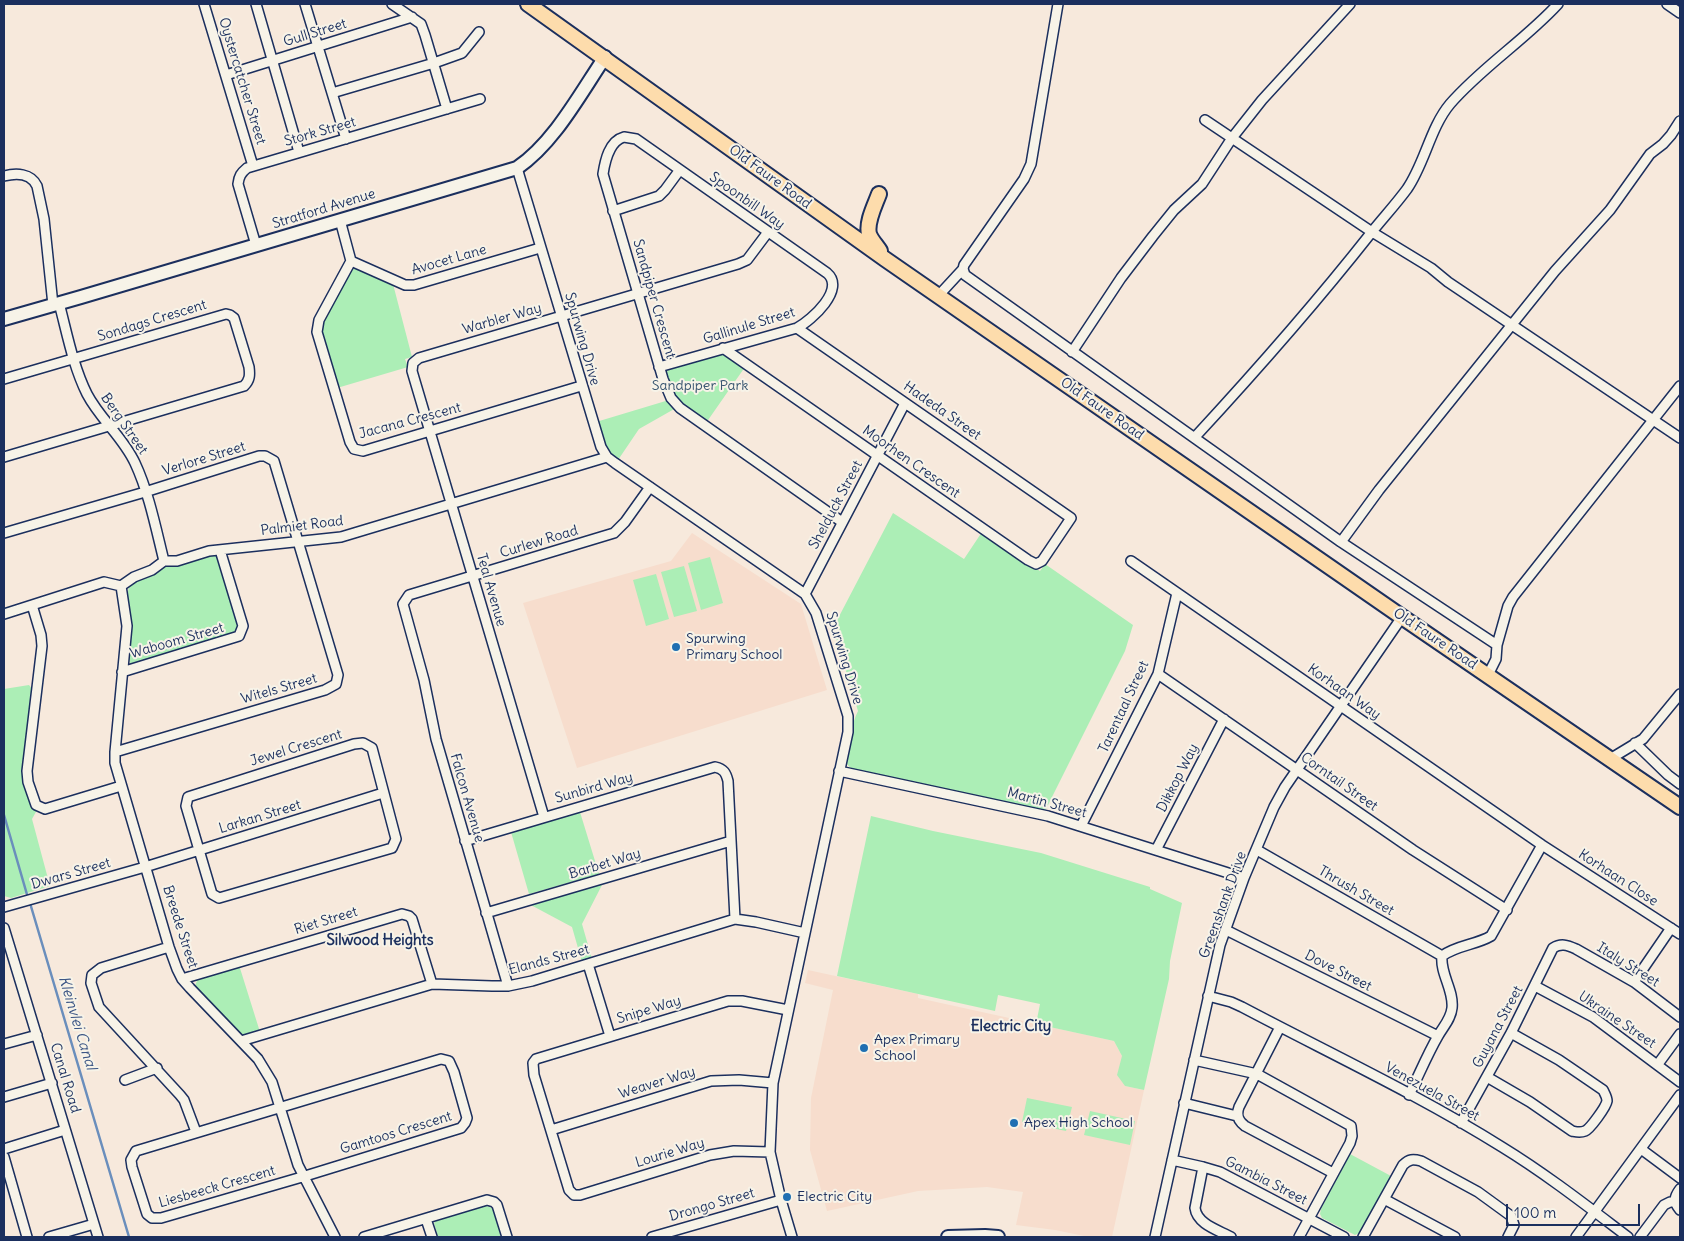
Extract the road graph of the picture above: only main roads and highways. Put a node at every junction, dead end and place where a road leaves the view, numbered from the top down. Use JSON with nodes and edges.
{"nodes":[{"id":1,"x":528,"y":4,"type":"edge"},
{"id":2,"x":879,"y":194,"type":"dead end"},
{"id":3,"x":885,"y":259,"type":"junction"},
{"id":4,"x":1680,"y":807,"type":"edge"}],
"edges":[{"from":1,"to":3,"type":"main road","name":"Old Faure Road"},
{"from":2,"to":3,"type":"main road"},
{"from":3,"to":4,"type":"main road","name":"Old Faure Road"}]}
